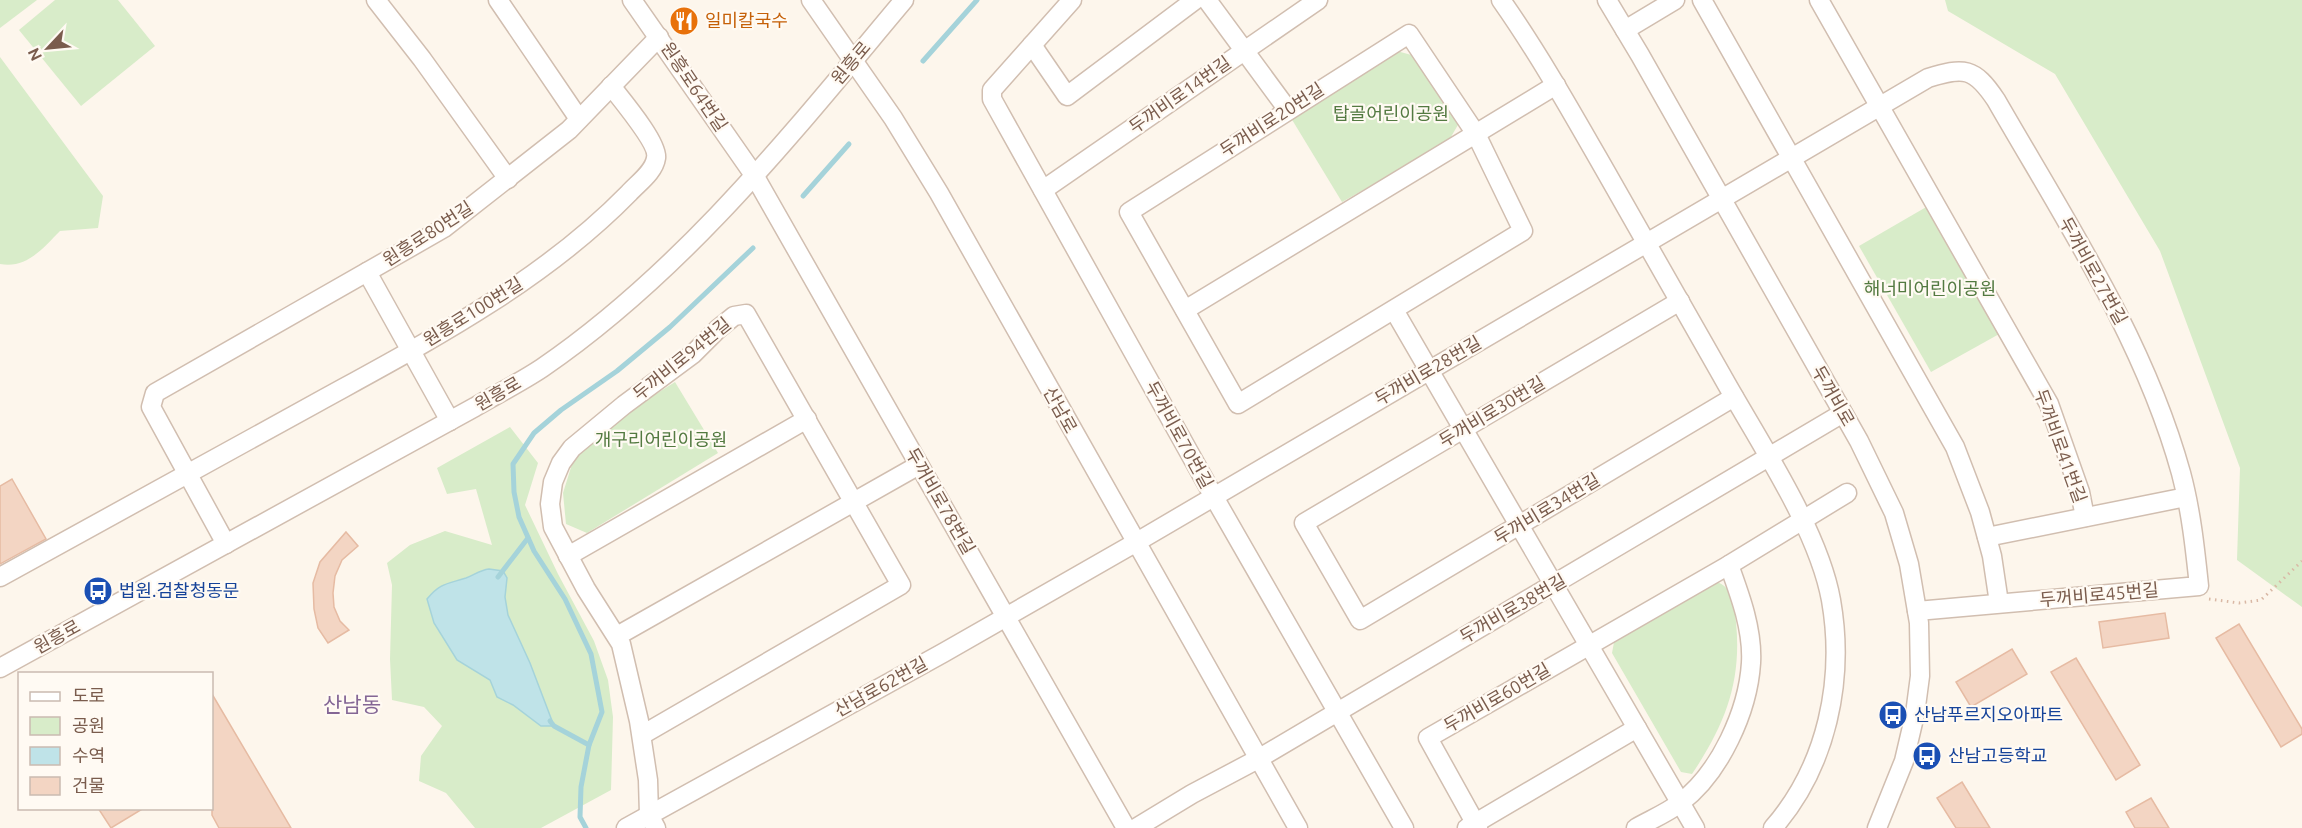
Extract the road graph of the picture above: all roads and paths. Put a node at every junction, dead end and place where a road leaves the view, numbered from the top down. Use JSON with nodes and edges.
{"nodes":[{"id":1,"x":376,"y":0,"type":"edge"},
{"id":2,"x":498,"y":0,"type":"edge"},
{"id":3,"x":632,"y":0,"type":"edge"},
{"id":4,"x":811,"y":0,"type":"edge"},
{"id":5,"x":904,"y":0,"type":"edge"},
{"id":6,"x":1072,"y":0,"type":"edge"},
{"id":7,"x":1195,"y":0,"type":"edge"},
{"id":8,"x":1207,"y":0,"type":"edge"},
{"id":9,"x":1318,"y":0,"type":"edge"},
{"id":10,"x":1501,"y":0,"type":"edge"},
{"id":11,"x":1607,"y":0,"type":"edge"},
{"id":12,"x":1675,"y":0,"type":"edge"},
{"id":13,"x":1702,"y":0,"type":"edge"},
{"id":14,"x":1819,"y":0,"type":"edge"},
{"id":15,"x":1625,"y":30,"type":"junction"},
{"id":16,"x":659,"y":37,"type":"junction"},
{"id":17,"x":1032,"y":45,"type":"junction"},
{"id":18,"x":1244,"y":51,"type":"junction"},
{"id":19,"x":854,"y":59,"type":"junction"},
{"id":20,"x":1556,"y":85,"type":"junction"},
{"id":21,"x":611,"y":86,"type":"junction"},
{"id":22,"x":1878,"y":107,"type":"junction"},
{"id":23,"x":1288,"y":110,"type":"junction"},
{"id":24,"x":579,"y":119,"type":"junction"},
{"id":25,"x":1476,"y":134,"type":"junction"},
{"id":26,"x":1791,"y":158,"type":"junction"},
{"id":27,"x":754,"y":175,"type":"junction"},
{"id":28,"x":508,"y":179,"type":"junction"},
{"id":29,"x":1043,"y":190,"type":"junction"},
{"id":30,"x":1721,"y":199,"type":"junction"},
{"id":31,"x":1646,"y":243,"type":"junction"},
{"id":32,"x":367,"y":272,"type":"junction"},
{"id":33,"x":1680,"y":301,"type":"junction"},
{"id":34,"x":1185,"y":310,"type":"junction"},
{"id":35,"x":1394,"y":310,"type":"junction"},
{"id":36,"x":410,"y":351,"type":"junction"},
{"id":37,"x":1429,"y":370,"type":"junction"},
{"id":38,"x":1734,"y":397,"type":"junction"},
{"id":39,"x":1843,"y":413,"type":"junction"},
{"id":40,"x":807,"y":419,"type":"junction"},
{"id":41,"x":450,"y":421,"type":"junction"},
{"id":42,"x":1463,"y":429,"type":"junction"},
{"id":43,"x":1768,"y":457,"type":"junction"},
{"id":44,"x":920,"y":465,"type":"junction"},
{"id":45,"x":188,"y":474,"type":"junction"},
{"id":46,"x":1847,"y":493,"type":"dead end"},
{"id":47,"x":1214,"y":497,"type":"junction"},
{"id":48,"x":2186,"y":497,"type":"junction"},
{"id":49,"x":854,"y":502,"type":"junction"},
{"id":50,"x":2085,"y":517,"type":"junction"},
{"id":51,"x":1802,"y":520,"type":"junction"},
{"id":52,"x":1519,"y":525,"type":"junction"},
{"id":53,"x":1987,"y":537,"type":"junction"},
{"id":54,"x":1135,"y":543,"type":"junction"},
{"id":55,"x":226,"y":544,"type":"junction"},
{"id":56,"x":568,"y":556,"type":"junction"},
{"id":57,"x":2302,"y":561,"type":"edge"},
{"id":58,"x":1729,"y":565,"type":"junction"},
{"id":59,"x":0,"y":577,"type":"edge"},
{"id":60,"x":1553,"y":585,"type":"junction"},
{"id":61,"x":2202,"y":592,"type":"junction"},
{"id":62,"x":1999,"y":603,"type":"junction"},
{"id":63,"x":1917,"y":611,"type":"junction"},
{"id":64,"x":1006,"y":617,"type":"junction"},
{"id":65,"x":1360,"y":620,"type":"joint"},
{"id":66,"x":617,"y":636,"type":"junction"},
{"id":67,"x":1588,"y":645,"type":"junction"},
{"id":68,"x":0,"y":668,"type":"edge"},
{"id":69,"x":1337,"y":712,"type":"junction"},
{"id":70,"x":1636,"y":728,"type":"junction"},
{"id":71,"x":642,"y":735,"type":"junction"},
{"id":72,"x":1258,"y":759,"type":"junction"},
{"id":73,"x":1680,"y":803,"type":"junction"},
{"id":74,"x":653,"y":821,"type":"edge"},
{"id":75,"x":1474,"y":826,"type":"edge"},
{"id":76,"x":626,"y":828,"type":"edge"},
{"id":77,"x":1125,"y":828,"type":"edge"},
{"id":78,"x":1136,"y":828,"type":"edge"},
{"id":79,"x":1298,"y":828,"type":"edge"},
{"id":80,"x":1404,"y":828,"type":"edge"},
{"id":81,"x":1636,"y":828,"type":"edge"},
{"id":82,"x":1695,"y":828,"type":"edge"},
{"id":83,"x":1773,"y":828,"type":"edge"},
{"id":84,"x":1877,"y":828,"type":"edge"}],
"edges":[{"from":1,"to":28,"type":"street"},
{"from":2,"to":24,"type":"street"},
{"from":3,"to":16,"type":"street","name":"원흥로64번길"},
{"from":4,"to":19,"type":"street","name":"산남로"},
{"from":5,"to":19,"type":"street","name":"원흥로"},
{"from":6,"to":17,"type":"street","name":"두꺼비로70번길"},
{"from":7,"to":17,"type":"street"},
{"from":8,"to":18,"type":"street"},
{"from":9,"to":18,"type":"street","name":"두꺼비로14번길"},
{"from":10,"to":20,"type":"street"},
{"from":11,"to":15,"type":"street","name":"두꺼비로"},
{"from":12,"to":15,"type":"street"},
{"from":13,"to":26,"type":"street"},
{"from":14,"to":22,"type":"street"},
{"from":15,"to":30,"type":"street","name":"두꺼비로"},
{"from":16,"to":21,"type":"street","name":"원흥로80번길"},
{"from":16,"to":27,"type":"street","name":"원흥로64번길"},
{"from":17,"to":29,"type":"street","name":"두꺼비로70번길"},
{"from":18,"to":23,"type":"street"},
{"from":18,"to":29,"type":"street","name":"두꺼비로14번길"},
{"from":19,"to":27,"type":"street","name":"원흥로"},
{"from":19,"to":54,"type":"street","name":"산남로"},
{"from":20,"to":25,"type":"street"},
{"from":20,"to":31,"type":"street"},
{"from":21,"to":24,"type":"street","name":"원흥로80번길"},
{"from":21,"to":36,"type":"street","name":"원흥로100번길"},
{"from":22,"to":26,"type":"street","name":"두꺼비로27번길"},
{"from":22,"to":48,"type":"street","name":"두꺼비로27번길"},
{"from":22,"to":50,"type":"street","name":"두꺼비로41번길"},
{"from":23,"to":25,"type":"street","name":"두꺼비로20번길"},
{"from":23,"to":34,"type":"street","name":"두꺼비로20번길"},
{"from":24,"to":28,"type":"street","name":"원흥로80번길"},
{"from":25,"to":34,"type":"street"},
{"from":25,"to":35,"type":"street","name":"두꺼비로20번길"},
{"from":26,"to":30,"type":"street","name":"두꺼비로27번길"},
{"from":26,"to":53,"type":"street"},
{"from":27,"to":41,"type":"street","name":"원흥로"},
{"from":27,"to":44,"type":"street","name":"두꺼비로78번길"},
{"from":28,"to":32,"type":"street","name":"원흥로80번길"},
{"from":29,"to":47,"type":"street","name":"두꺼비로70번길"},
{"from":30,"to":31,"type":"street","name":"두꺼비로28번길"},
{"from":30,"to":39,"type":"street","name":"두꺼비로"},
{"from":31,"to":33,"type":"street"},
{"from":31,"to":37,"type":"street","name":"두꺼비로28번길"},
{"from":32,"to":36,"type":"street","name":"원흥로80번길"},
{"from":32,"to":45,"type":"street"},
{"from":33,"to":38,"type":"street"},
{"from":33,"to":42,"type":"street","name":"두꺼비로30번길"},
{"from":34,"to":35,"type":"street","name":"두꺼비로20번길"},
{"from":35,"to":37,"type":"street"},
{"from":36,"to":41,"type":"street","name":"원흥로80번길"},
{"from":36,"to":45,"type":"street","name":"원흥로100번길"},
{"from":37,"to":42,"type":"street"},
{"from":37,"to":47,"type":"street","name":"두꺼비로28번길"},
{"from":38,"to":43,"type":"street"},
{"from":38,"to":52,"type":"street","name":"두꺼비로34번길"},
{"from":39,"to":43,"type":"street","name":"두꺼비로38번길"},
{"from":39,"to":63,"type":"street","name":"두꺼비로"},
{"from":40,"to":49,"type":"street"},
{"from":40,"to":56,"type":"street"},
{"from":40,"to":56,"type":"street","name":"두꺼비로94번길"},
{"from":41,"to":55,"type":"street","name":"원흥로"},
{"from":42,"to":52,"type":"street"},
{"from":42,"to":65,"type":"street","name":"두꺼비로30번길"},
{"from":43,"to":51,"type":"street"},
{"from":43,"to":60,"type":"street","name":"두꺼비로38번길"},
{"from":44,"to":49,"type":"street"},
{"from":44,"to":64,"type":"street","name":"두꺼비로78번길"},
{"from":45,"to":55,"type":"street"},
{"from":45,"to":59,"type":"street","name":"원흥로100번길"},
{"from":46,"to":51,"type":"street","name":"두꺼비로60번길"},
{"from":47,"to":54,"type":"street","name":"두꺼비로28번길"},
{"from":47,"to":69,"type":"street","name":"두꺼비로70번길"},
{"from":48,"to":50,"type":"street","name":"두꺼비로41번길"},
{"from":48,"to":61,"type":"street","name":"두꺼비로27번길"},
{"from":49,"to":66,"type":"street"},
{"from":49,"to":71,"type":"street"},
{"from":50,"to":53,"type":"street","name":"두꺼비로41번길"},
{"from":51,"to":58,"type":"street","name":"두꺼비로60번길"},
{"from":51,"to":83,"type":"street"},
{"from":52,"to":60,"type":"street"},
{"from":52,"to":65,"type":"street","name":"두꺼비로34번길"},
{"from":53,"to":62,"type":"street"},
{"from":54,"to":64,"type":"street","name":"산남로62번길"},
{"from":54,"to":72,"type":"street","name":"산남로"},
{"from":55,"to":68,"type":"street","name":"원흥로"},
{"from":56,"to":66,"type":"street","name":"두꺼비로94번길"},
{"from":57,"to":61,"type":"path"},
{"from":58,"to":67,"type":"street","name":"두꺼비로60번길"},
{"from":58,"to":73,"type":"street"},
{"from":60,"to":67,"type":"street"},
{"from":60,"to":69,"type":"street","name":"두꺼비로38번길"},
{"from":61,"to":62,"type":"street","name":"두꺼비로45번길"},
{"from":62,"to":63,"type":"street","name":"두꺼비로45번길"},
{"from":63,"to":84,"type":"street","name":"두꺼비로"},
{"from":64,"to":74,"type":"street","name":"산남로62번길"},
{"from":64,"to":77,"type":"street","name":"두꺼비로78번길"},
{"from":66,"to":71,"type":"street","name":"두꺼비로94번길"},
{"from":67,"to":70,"type":"street"},
{"from":67,"to":75,"type":"street","name":"두꺼비로60번길"},
{"from":69,"to":72,"type":"street","name":"두꺼비로38번길"},
{"from":69,"to":80,"type":"street","name":"두꺼비로70번길"},
{"from":70,"to":73,"type":"street"},
{"from":70,"to":75,"type":"street","name":"두꺼비로60번길"},
{"from":71,"to":74,"type":"street","name":"두꺼비로94번길"},
{"from":72,"to":78,"type":"street","name":"두꺼비로38번길"},
{"from":72,"to":79,"type":"street","name":"산남로"},
{"from":73,"to":81,"type":"street"},
{"from":73,"to":82,"type":"street"},
{"from":74,"to":76,"type":"street","name":"산남로62번길"}]}
